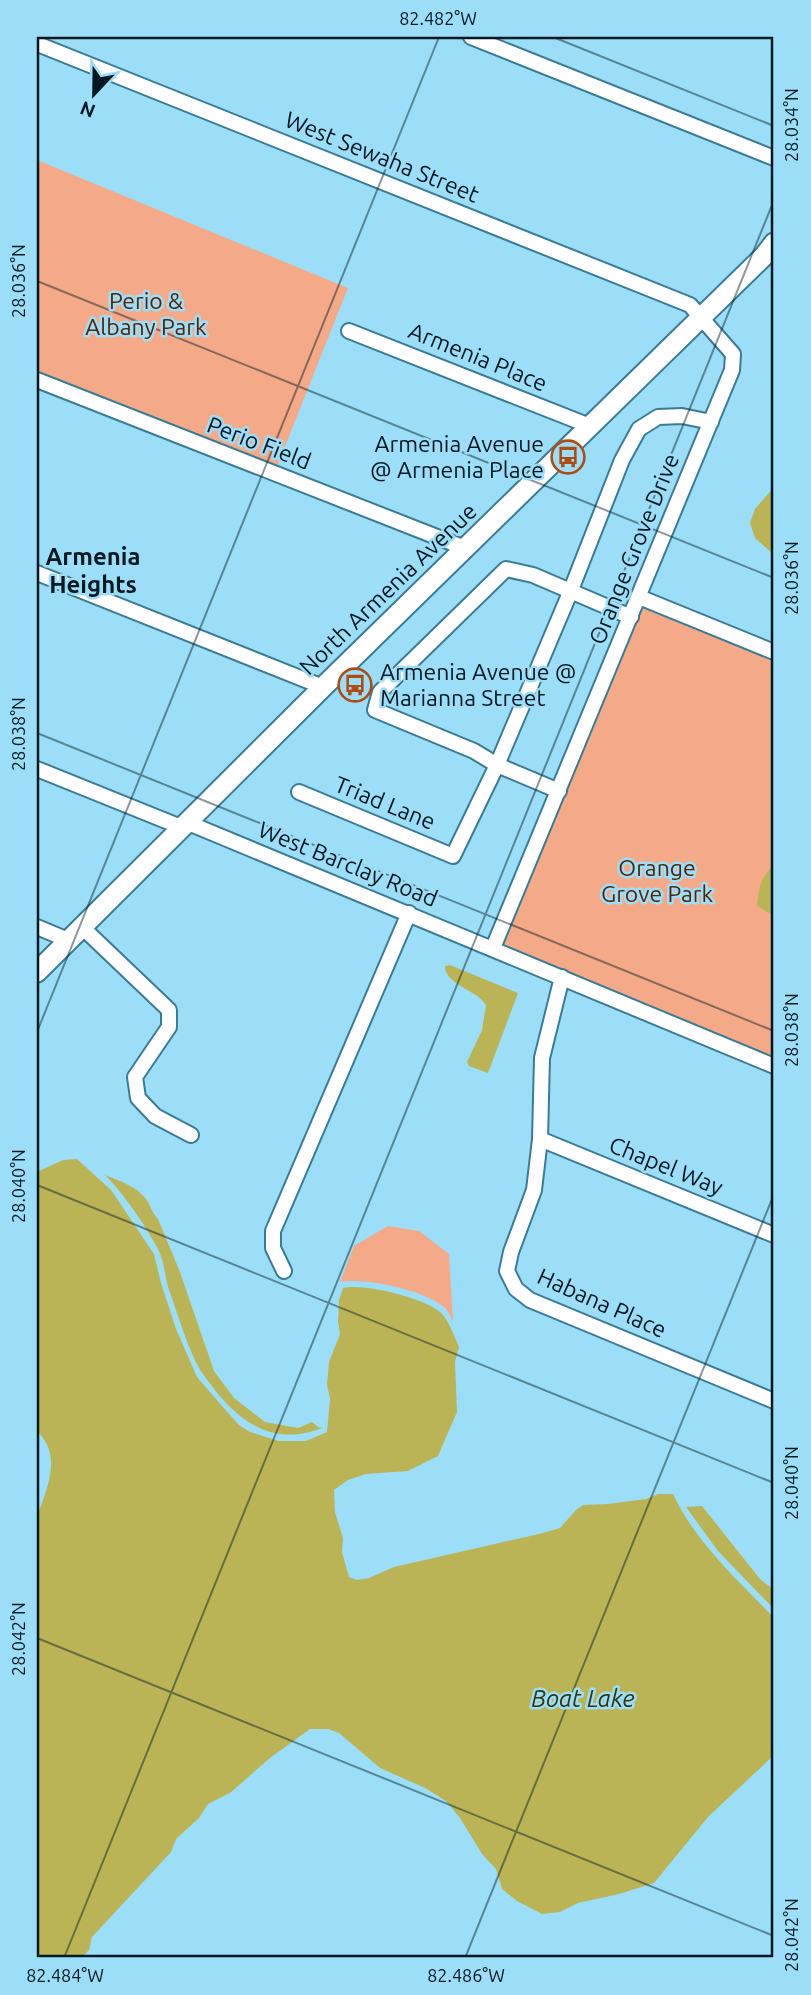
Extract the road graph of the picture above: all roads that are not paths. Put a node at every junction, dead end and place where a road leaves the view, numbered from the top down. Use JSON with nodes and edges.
{"nodes":[{"id":1,"x":471,"y":37,"type":"edge"},
{"id":2,"x":40,"y":45,"type":"edge"},
{"id":3,"x":774,"y":158,"type":"edge"},
{"id":4,"x":774,"y":243,"type":"edge"},
{"id":5,"x":702,"y":318,"type":"junction"},
{"id":6,"x":349,"y":331,"type":"dead end"},
{"id":7,"x":37,"y":380,"type":"edge"},
{"id":8,"x":711,"y":422,"type":"junction"},
{"id":9,"x":590,"y":426,"type":"junction"},
{"id":10,"x":465,"y":548,"type":"junction"},
{"id":11,"x":37,"y":573,"type":"edge"},
{"id":12,"x":570,"y":592,"type":"junction"},
{"id":13,"x":639,"y":597,"type":"junction"},
{"id":14,"x":631,"y":617,"type":"junction"},
{"id":15,"x":774,"y":652,"type":"edge"},
{"id":16,"x":323,"y":687,"type":"junction"},
{"id":17,"x":497,"y":765,"type":"junction"},
{"id":18,"x":37,"y":769,"type":"edge"},
{"id":19,"x":559,"y":791,"type":"junction"},
{"id":20,"x":299,"y":792,"type":"dead end"},
{"id":21,"x":184,"y":825,"type":"junction"},
{"id":22,"x":409,"y":913,"type":"junction"},
{"id":23,"x":37,"y":927,"type":"edge"},
{"id":24,"x":75,"y":933,"type":"junction"},
{"id":25,"x":493,"y":948,"type":"junction"},
{"id":26,"x":37,"y":972,"type":"edge"},
{"id":27,"x":562,"y":977,"type":"junction"},
{"id":28,"x":774,"y":1066,"type":"edge"},
{"id":29,"x":191,"y":1135,"type":"dead end"},
{"id":30,"x":540,"y":1139,"type":"junction"},
{"id":31,"x":774,"y":1235,"type":"edge"},
{"id":32,"x":284,"y":1270,"type":"dead end"},
{"id":33,"x":774,"y":1401,"type":"edge"}],
"edges":[{"from":1,"to":3,"type":"street"},
{"from":2,"to":5,"type":"street","name":"West Sewaha Street"},
{"from":4,"to":5,"type":"main road","name":"North Armenia Avenue"},
{"from":5,"to":8,"type":"street","name":"Orange Grove Drive"},
{"from":5,"to":9,"type":"main road","name":"North Armenia Avenue"},
{"from":6,"to":9,"type":"street","name":"Armenia Place"},
{"from":7,"to":10,"type":"street","name":"Perio Field"},
{"from":8,"to":12,"type":"street"},
{"from":8,"to":13,"type":"street","name":"Orange Grove Drive"},
{"from":9,"to":10,"type":"main road","name":"North Armenia Avenue"},
{"from":10,"to":16,"type":"main road","name":"North Armenia Avenue"},
{"from":11,"to":16,"type":"street"},
{"from":12,"to":14,"type":"street"},
{"from":12,"to":17,"type":"street"},
{"from":12,"to":17,"type":"street"},
{"from":13,"to":14,"type":"street","name":"Orange Grove Drive"},
{"from":13,"to":15,"type":"street"},
{"from":14,"to":19,"type":"street","name":"Orange Grove Drive"},
{"from":16,"to":21,"type":"main road","name":"North Armenia Avenue"},
{"from":17,"to":19,"type":"street"},
{"from":17,"to":20,"type":"street","name":"Triad Lane"},
{"from":18,"to":21,"type":"street","name":"West Barclay Road"},
{"from":19,"to":25,"type":"street","name":"Orange Grove Drive"},
{"from":21,"to":22,"type":"street","name":"West Barclay Road"},
{"from":21,"to":24,"type":"main road","name":"North Armenia Avenue"},
{"from":22,"to":25,"type":"street","name":"West Barclay Road"},
{"from":22,"to":32,"type":"street"},
{"from":23,"to":24,"type":"street"},
{"from":24,"to":26,"type":"main road","name":"North Armenia Avenue"},
{"from":24,"to":29,"type":"street"},
{"from":25,"to":27,"type":"street"},
{"from":27,"to":28,"type":"street"},
{"from":27,"to":30,"type":"street","name":"Habana Place"},
{"from":30,"to":31,"type":"street","name":"Chapel Way"},
{"from":30,"to":33,"type":"street","name":"Habana Place"}]}
